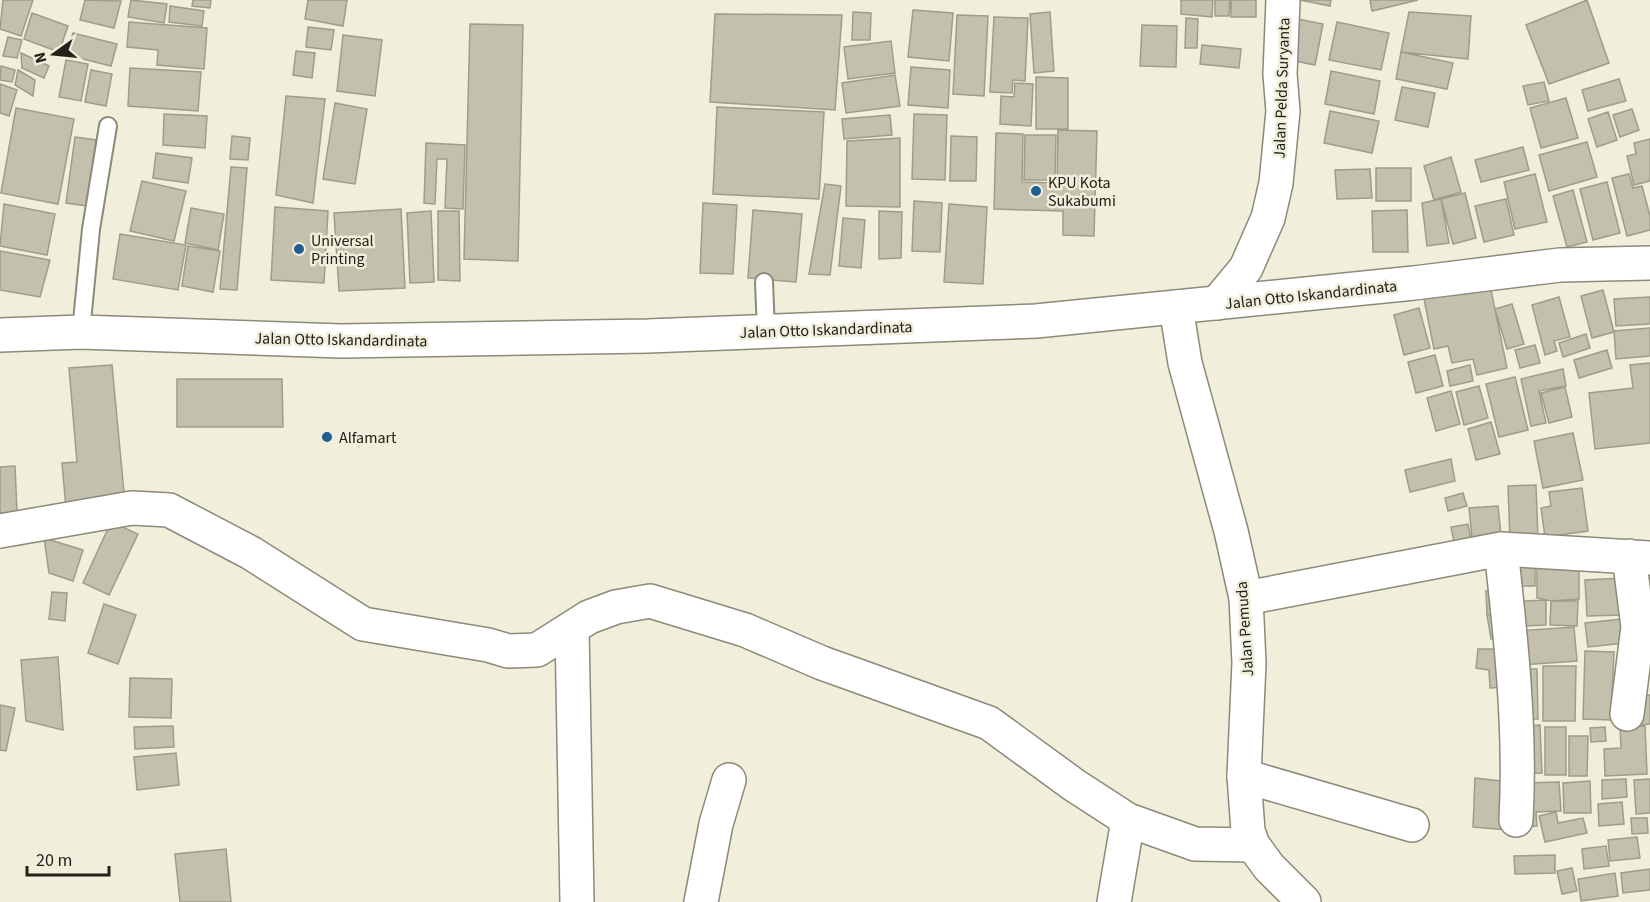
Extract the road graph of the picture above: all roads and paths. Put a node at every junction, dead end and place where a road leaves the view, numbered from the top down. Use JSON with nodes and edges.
{"nodes":[{"id":1,"x":1283,"y":0,"type":"edge"},
{"id":2,"x":108,"y":126,"type":"dead end"},
{"id":3,"x":1650,"y":263,"type":"edge"},
{"id":4,"x":764,"y":282,"type":"dead end"},
{"id":5,"x":1217,"y":303,"type":"junction"},
{"id":6,"x":1176,"y":307,"type":"junction"},
{"id":7,"x":766,"y":331,"type":"junction"},
{"id":8,"x":81,"y":332,"type":"junction"},
{"id":9,"x":0,"y":335,"type":"edge"},
{"id":10,"x":0,"y":531,"type":"edge"},
{"id":11,"x":1501,"y":549,"type":"junction"},
{"id":12,"x":1640,"y":557,"type":"edge"},
{"id":13,"x":1246,"y":598,"type":"junction"},
{"id":14,"x":572,"y":628,"type":"junction"},
{"id":15,"x":1627,"y":714,"type":"dead end"},
{"id":16,"x":1244,"y":776,"type":"junction"},
{"id":17,"x":729,"y":780,"type":"dead end"},
{"id":18,"x":1128,"y":820,"type":"junction"},
{"id":19,"x":1516,"y":820,"type":"dead end"},
{"id":20,"x":1412,"y":825,"type":"dead end"},
{"id":21,"x":1253,"y":845,"type":"junction"},
{"id":22,"x":577,"y":902,"type":"edge"},
{"id":23,"x":701,"y":902,"type":"edge"},
{"id":24,"x":1114,"y":902,"type":"edge"},
{"id":25,"x":1304,"y":902,"type":"edge"}],
"edges":[{"from":1,"to":5,"type":"street","name":"Jalan Pelda Suryanta"},
{"from":2,"to":8,"type":"lane"},
{"from":3,"to":5,"type":"street","name":"Jalan Otto Iskandardinata"},
{"from":4,"to":7,"type":"lane"},
{"from":5,"to":6,"type":"street","name":"Jalan Otto Iskandardinata"},
{"from":6,"to":7,"type":"street","name":"Jalan Otto Iskandardinata"},
{"from":6,"to":13,"type":"street","name":"Jalan Pemuda"},
{"from":7,"to":8,"type":"street","name":"Jalan Otto Iskandardinata"},
{"from":8,"to":9,"type":"street","name":"Jalan Otto Iskandardinata"},
{"from":10,"to":14,"type":"street"},
{"from":11,"to":12,"type":"street"},
{"from":11,"to":13,"type":"street"},
{"from":11,"to":19,"type":"street"},
{"from":12,"to":15,"type":"street"},
{"from":13,"to":16,"type":"street","name":"Jalan Pemuda"},
{"from":14,"to":18,"type":"street"},
{"from":14,"to":22,"type":"street"},
{"from":16,"to":20,"type":"street"},
{"from":16,"to":21,"type":"street","name":"Jalan Pemuda"},
{"from":17,"to":23,"type":"street"},
{"from":18,"to":21,"type":"street"},
{"from":18,"to":24,"type":"street"},
{"from":21,"to":25,"type":"street","name":"Jalan Pemuda"}]}
